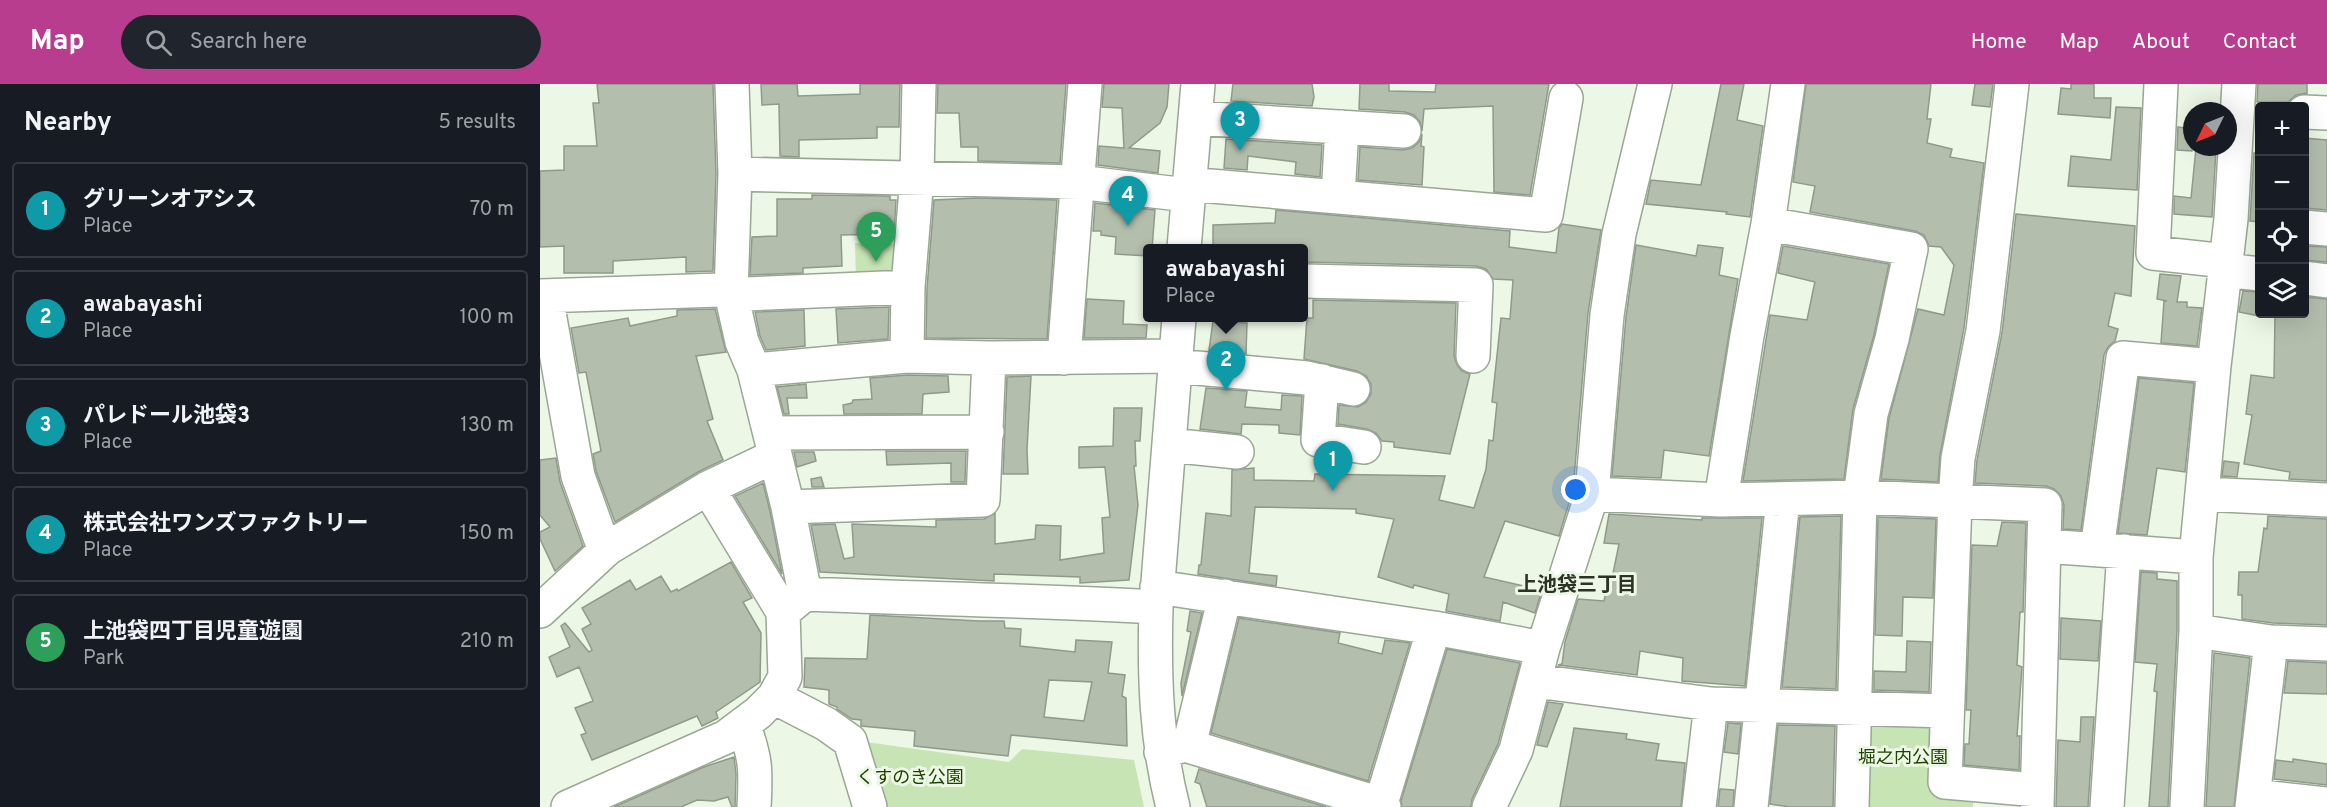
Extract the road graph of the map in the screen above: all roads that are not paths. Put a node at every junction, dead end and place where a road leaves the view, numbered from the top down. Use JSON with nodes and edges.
{"nodes":[{"id":1,"x":732,"y":84,"type":"edge"},
{"id":2,"x":919,"y":84,"type":"edge"},
{"id":3,"x":1085,"y":84,"type":"edge"},
{"id":4,"x":1198,"y":84,"type":"edge"},
{"id":5,"x":1655,"y":84,"type":"edge"},
{"id":6,"x":1788,"y":84,"type":"edge"},
{"id":7,"x":2012,"y":84,"type":"edge"},
{"id":8,"x":2161,"y":84,"type":"edge"},
{"id":9,"x":1566,"y":98,"type":"dead end"},
{"id":10,"x":2245,"y":102,"type":"edge"},
{"id":11,"x":2309,"y":112,"type":"edge"},
{"id":12,"x":2327,"y":113,"type":"edge"},
{"id":13,"x":1195,"y":118,"type":"junction"},
{"id":14,"x":1342,"y":127,"type":"junction"},
{"id":15,"x":1404,"y":131,"type":"dead end"},
{"id":16,"x":735,"y":174,"type":"junction"},
{"id":17,"x":917,"y":177,"type":"junction"},
{"id":18,"x":1078,"y":182,"type":"junction"},
{"id":19,"x":1188,"y":189,"type":"junction"},
{"id":20,"x":1338,"y":197,"type":"junction"},
{"id":21,"x":2245,"y":220,"type":"edge"},
{"id":22,"x":1768,"y":224,"type":"junction"},
{"id":23,"x":2309,"y":227,"type":"edge"},
{"id":24,"x":2327,"y":229,"type":"edge"},
{"id":25,"x":1184,"y":244,"type":"edge"},
{"id":26,"x":2226,"y":266,"type":"junction"},
{"id":27,"x":2255,"y":273,"type":"edge"},
{"id":28,"x":2309,"y":279,"type":"edge"},
{"id":29,"x":1308,"y":281,"type":"edge"},
{"id":30,"x":2327,"y":281,"type":"edge"},
{"id":31,"x":908,"y":287,"type":"junction"},
{"id":32,"x":731,"y":293,"type":"junction"},
{"id":33,"x":543,"y":296,"type":"edge"},
{"id":34,"x":1179,"y":322,"type":"edge"},
{"id":35,"x":906,"y":356,"type":"junction"},
{"id":36,"x":1473,"y":356,"type":"dead end"},
{"id":37,"x":990,"y":358,"type":"junction"},
{"id":38,"x":1064,"y":358,"type":"junction"},
{"id":39,"x":1175,"y":361,"type":"junction"},
{"id":40,"x":2214,"y":366,"type":"junction"},
{"id":41,"x":754,"y":370,"type":"junction"},
{"id":42,"x":987,"y":432,"type":"junction"},
{"id":43,"x":773,"y":444,"type":"junction"},
{"id":44,"x":1169,"y":445,"type":"junction"},
{"id":45,"x":1364,"y":447,"type":"dead end"},
{"id":46,"x":1237,"y":452,"type":"dead end"},
{"id":47,"x":708,"y":488,"type":"junction"},
{"id":48,"x":1592,"y":494,"type":"junction"},
{"id":49,"x":2202,"y":494,"type":"junction"},
{"id":50,"x":1860,"y":497,"type":"junction"},
{"id":51,"x":1783,"y":499,"type":"junction"},
{"id":52,"x":1721,"y":500,"type":"junction"},
{"id":53,"x":2327,"y":500,"type":"edge"},
{"id":54,"x":1954,"y":501,"type":"junction"},
{"id":55,"x":789,"y":507,"type":"junction"},
{"id":56,"x":2045,"y":546,"type":"junction"},
{"id":57,"x":605,"y":551,"type":"junction"},
{"id":58,"x":2111,"y":551,"type":"junction"},
{"id":59,"x":2196,"y":556,"type":"junction"},
{"id":60,"x":1225,"y":596,"type":"junction"},
{"id":61,"x":1157,"y":597,"type":"junction"},
{"id":62,"x":794,"y":603,"type":"junction"},
{"id":63,"x":540,"y":611,"type":"edge"},
{"id":64,"x":1434,"y":628,"type":"junction"},
{"id":65,"x":2196,"y":631,"type":"junction"},
{"id":66,"x":2271,"y":642,"type":"junction"},
{"id":67,"x":2327,"y":644,"type":"edge"},
{"id":68,"x":1543,"y":648,"type":"junction"},
{"id":69,"x":1535,"y":681,"type":"junction"},
{"id":70,"x":774,"y":697,"type":"junction"},
{"id":71,"x":1711,"y":704,"type":"junction"},
{"id":72,"x":1761,"y":706,"type":"junction"},
{"id":73,"x":1854,"y":710,"type":"junction"},
{"id":74,"x":1947,"y":711,"type":"junction"},
{"id":75,"x":743,"y":723,"type":"junction"},
{"id":76,"x":1175,"y":749,"type":"junction"},
{"id":77,"x":2037,"y":798,"type":"edge"},
{"id":78,"x":2253,"y":801,"type":"edge"},
{"id":79,"x":2326,"y":804,"type":"edge"},
{"id":80,"x":1382,"y":806,"type":"edge"},
{"id":81,"x":568,"y":807,"type":"edge"},
{"id":82,"x":754,"y":807,"type":"edge"},
{"id":83,"x":870,"y":807,"type":"edge"},
{"id":84,"x":1173,"y":807,"type":"edge"},
{"id":85,"x":1490,"y":807,"type":"edge"},
{"id":86,"x":1700,"y":807,"type":"edge"},
{"id":87,"x":1751,"y":807,"type":"edge"},
{"id":88,"x":1852,"y":807,"type":"edge"},
{"id":89,"x":2107,"y":807,"type":"edge"},
{"id":90,"x":2187,"y":807,"type":"edge"}],
"edges":[{"from":1,"to":16,"type":"street"},
{"from":2,"to":17,"type":"street"},
{"from":3,"to":18,"type":"street"},
{"from":4,"to":13,"type":"street"},
{"from":5,"to":48,"type":"street"},
{"from":6,"to":22,"type":"street"},
{"from":7,"to":54,"type":"street"},
{"from":8,"to":26,"type":"street"},
{"from":9,"to":20,"type":"street"},
{"from":10,"to":21,"type":"street"},
{"from":11,"to":12,"type":"street"},
{"from":13,"to":14,"type":"street"},
{"from":13,"to":19,"type":"street"},
{"from":14,"to":15,"type":"street"},
{"from":14,"to":20,"type":"street"},
{"from":16,"to":17,"type":"street"},
{"from":16,"to":32,"type":"street"},
{"from":17,"to":18,"type":"street"},
{"from":17,"to":31,"type":"street"},
{"from":18,"to":19,"type":"street"},
{"from":18,"to":38,"type":"street"},
{"from":19,"to":20,"type":"street"},
{"from":19,"to":25,"type":"street"},
{"from":21,"to":26,"type":"street"},
{"from":22,"to":50,"type":"street"},
{"from":22,"to":52,"type":"street"},
{"from":23,"to":24,"type":"street"},
{"from":26,"to":27,"type":"street"},
{"from":26,"to":40,"type":"street"},
{"from":28,"to":30,"type":"street"},
{"from":29,"to":36,"type":"street"},
{"from":31,"to":32,"type":"street"},
{"from":31,"to":35,"type":"street"},
{"from":32,"to":33,"type":"street"},
{"from":32,"to":41,"type":"street"},
{"from":33,"to":57,"type":"street"},
{"from":34,"to":39,"type":"street"},
{"from":35,"to":37,"type":"street"},
{"from":35,"to":41,"type":"street"},
{"from":37,"to":38,"type":"street"},
{"from":37,"to":42,"type":"street"},
{"from":38,"to":39,"type":"street"},
{"from":39,"to":44,"type":"street"},
{"from":39,"to":45,"type":"street"},
{"from":40,"to":49,"type":"street"},
{"from":40,"to":58,"type":"street"},
{"from":41,"to":43,"type":"street"},
{"from":42,"to":43,"type":"street"},
{"from":42,"to":55,"type":"street"},
{"from":43,"to":47,"type":"street"},
{"from":43,"to":55,"type":"street"},
{"from":44,"to":46,"type":"street"},
{"from":44,"to":61,"type":"street"},
{"from":47,"to":57,"type":"street"},
{"from":47,"to":62,"type":"street"},
{"from":48,"to":52,"type":"street"},
{"from":48,"to":68,"type":"street"},
{"from":49,"to":53,"type":"street"},
{"from":49,"to":59,"type":"street"},
{"from":50,"to":51,"type":"street"},
{"from":50,"to":54,"type":"street"},
{"from":50,"to":73,"type":"street"},
{"from":51,"to":52,"type":"street"},
{"from":51,"to":72,"type":"street"},
{"from":54,"to":56,"type":"street"},
{"from":54,"to":74,"type":"street"},
{"from":55,"to":62,"type":"street"},
{"from":56,"to":58,"type":"street"},
{"from":56,"to":77,"type":"street"},
{"from":57,"to":63,"type":"street"},
{"from":58,"to":59,"type":"street"},
{"from":58,"to":89,"type":"street"},
{"from":59,"to":65,"type":"street"},
{"from":60,"to":61,"type":"street"},
{"from":60,"to":64,"type":"street"},
{"from":60,"to":76,"type":"street"},
{"from":61,"to":62,"type":"street"},
{"from":61,"to":76,"type":"street"},
{"from":62,"to":70,"type":"street"},
{"from":64,"to":68,"type":"street"},
{"from":64,"to":80,"type":"street"},
{"from":65,"to":66,"type":"street"},
{"from":65,"to":90,"type":"street"},
{"from":66,"to":67,"type":"street"},
{"from":66,"to":78,"type":"street"},
{"from":68,"to":69,"type":"street"},
{"from":69,"to":71,"type":"street"},
{"from":69,"to":85,"type":"street"},
{"from":70,"to":75,"type":"street"},
{"from":70,"to":83,"type":"street"},
{"from":71,"to":72,"type":"street"},
{"from":71,"to":86,"type":"street"},
{"from":72,"to":73,"type":"street"},
{"from":72,"to":87,"type":"street"},
{"from":73,"to":74,"type":"street"},
{"from":73,"to":88,"type":"street"},
{"from":74,"to":77,"type":"street"},
{"from":75,"to":81,"type":"street"},
{"from":75,"to":82,"type":"street"},
{"from":76,"to":80,"type":"street"},
{"from":76,"to":84,"type":"street"},
{"from":78,"to":79,"type":"street"}]}
